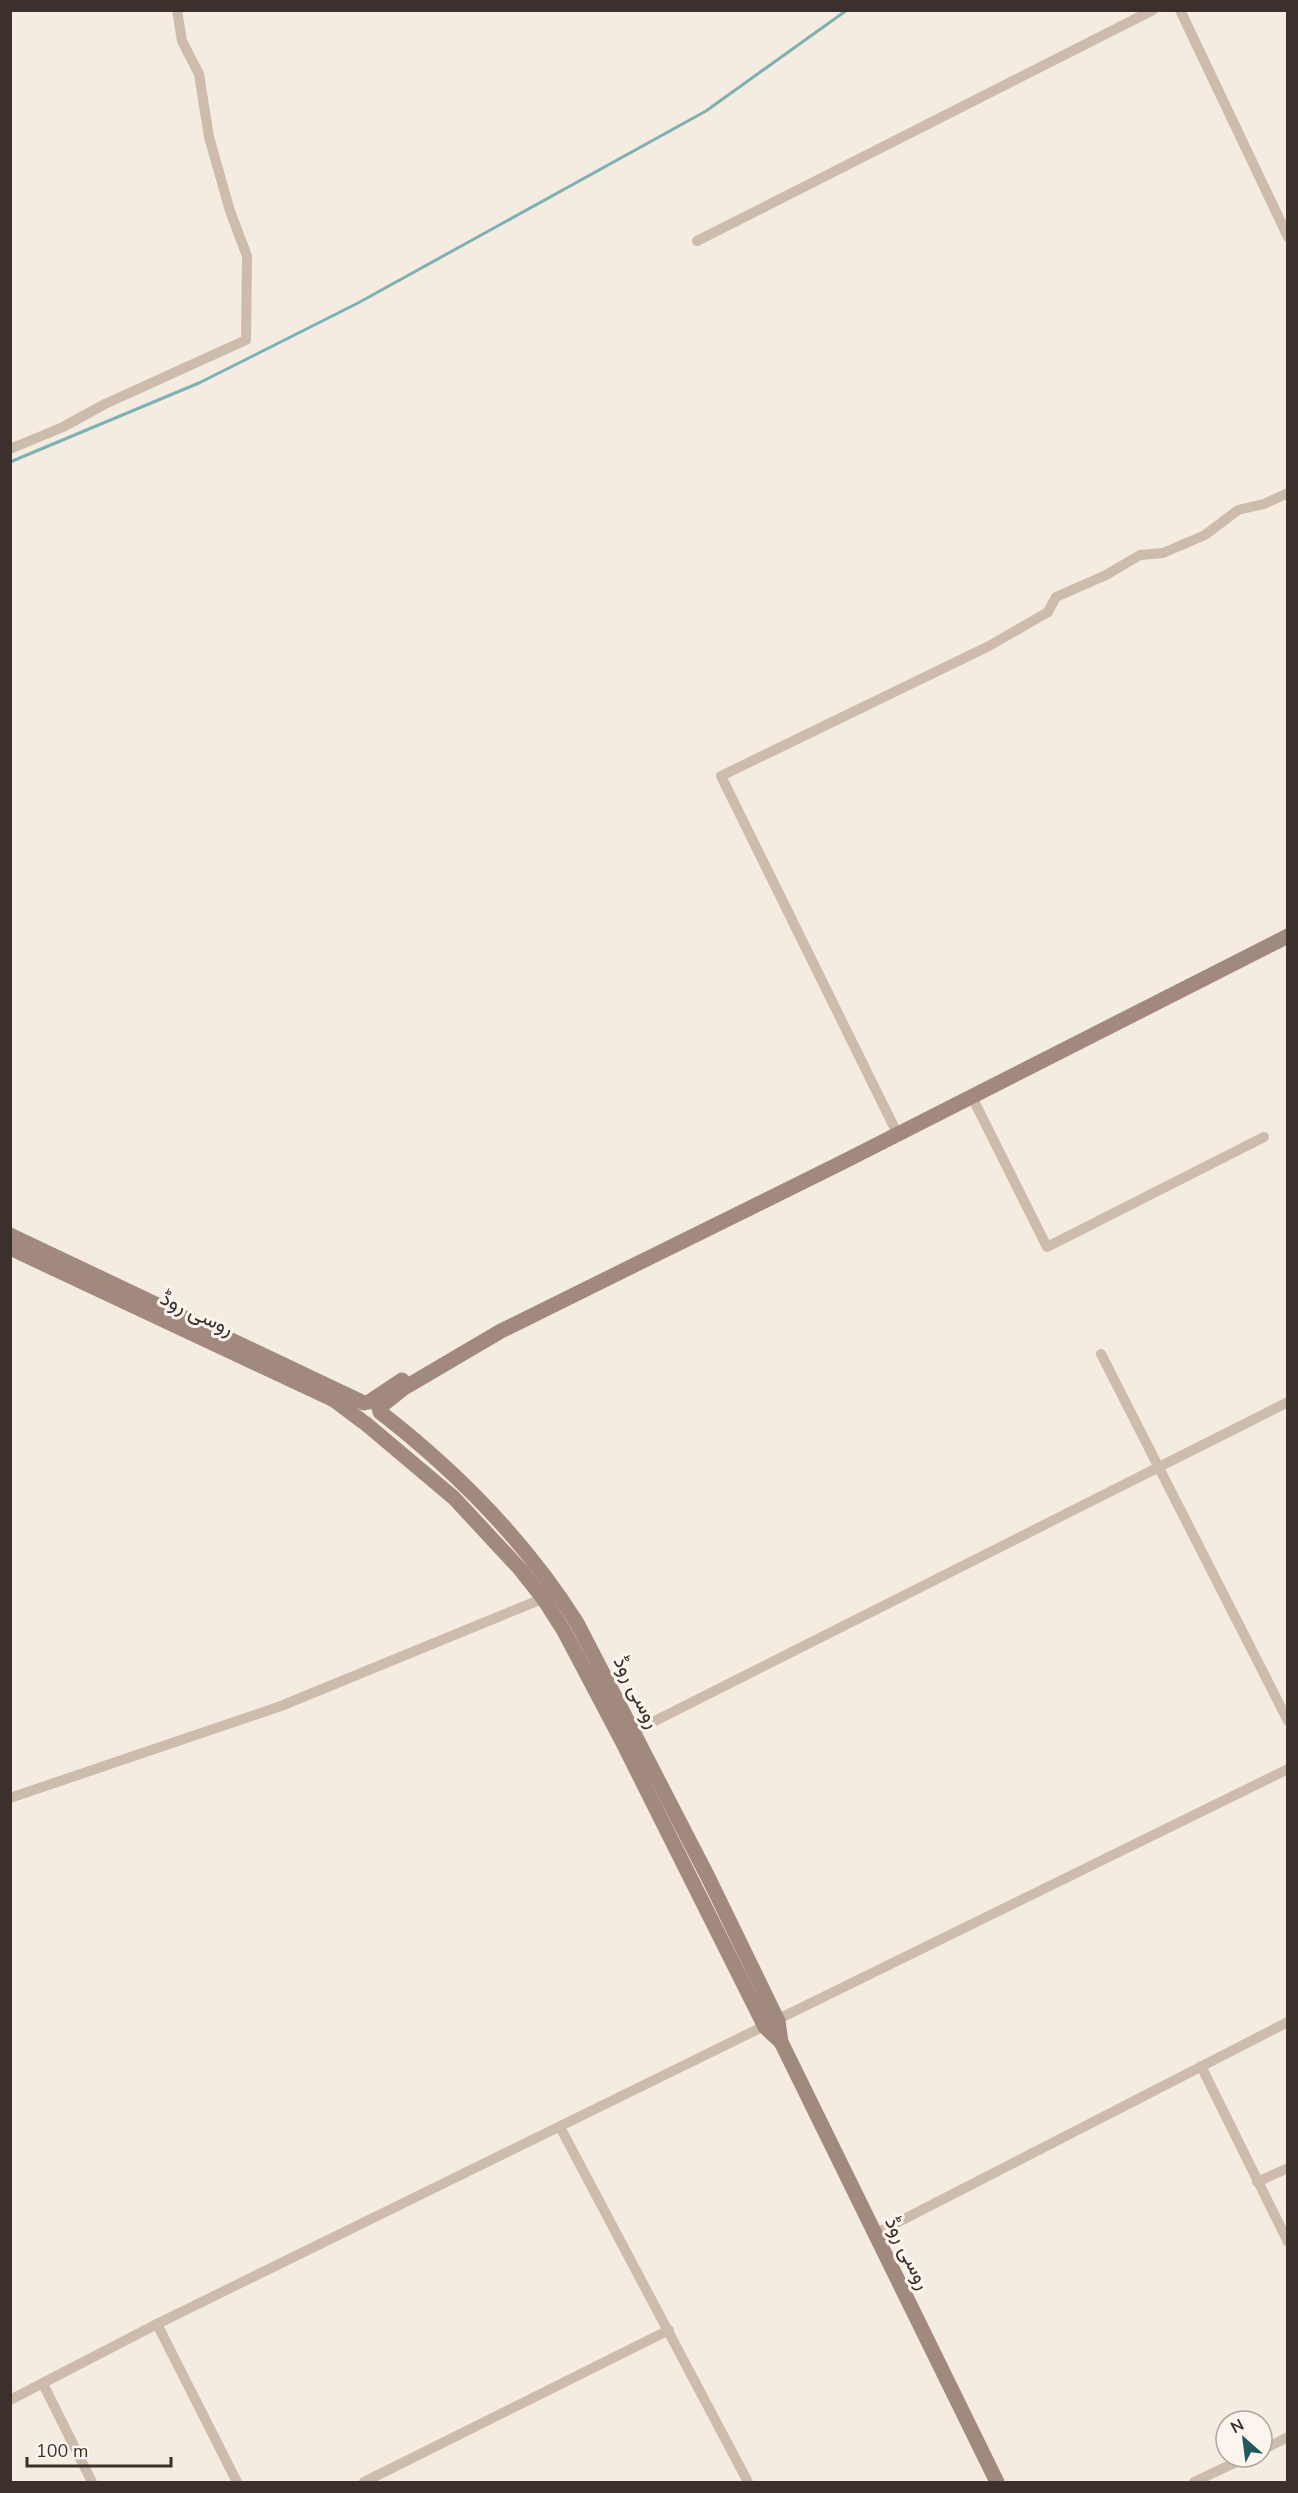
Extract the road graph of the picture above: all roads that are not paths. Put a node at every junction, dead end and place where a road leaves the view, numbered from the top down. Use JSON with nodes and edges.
{"nodes":[{"id":1,"x":177,"y":10,"type":"edge"},
{"id":2,"x":1153,"y":10,"type":"edge"},
{"id":3,"x":1180,"y":10,"type":"edge"},
{"id":4,"x":1287,"y":237,"type":"edge"},
{"id":5,"x":697,"y":242,"type":"dead end"},
{"id":6,"x":10,"y":449,"type":"edge"},
{"id":7,"x":1287,"y":493,"type":"edge"},
{"id":8,"x":1287,"y":936,"type":"edge"},
{"id":9,"x":971,"y":1095,"type":"junction"},
{"id":10,"x":897,"y":1134,"type":"junction"},
{"id":11,"x":1264,"y":1137,"type":"dead end"},
{"id":12,"x":10,"y":1235,"type":"edge"},
{"id":13,"x":10,"y":1248,"type":"edge"},
{"id":14,"x":1101,"y":1354,"type":"dead end"},
{"id":15,"x":1287,"y":1402,"type":"edge"},
{"id":16,"x":373,"y":1406,"type":"junction"},
{"id":17,"x":363,"y":1422,"type":"junction"},
{"id":18,"x":1159,"y":1467,"type":"junction"},
{"id":19,"x":550,"y":1595,"type":"junction"},
{"id":20,"x":1287,"y":1721,"type":"edge"},
{"id":21,"x":633,"y":1732,"type":"junction"},
{"id":22,"x":1287,"y":1769,"type":"edge"},
{"id":23,"x":10,"y":1798,"type":"edge"},
{"id":24,"x":1287,"y":2022,"type":"edge"},
{"id":25,"x":772,"y":2024,"type":"junction"},
{"id":26,"x":1201,"y":2066,"type":"junction"},
{"id":27,"x":560,"y":2127,"type":"junction"},
{"id":28,"x":1287,"y":2168,"type":"edge"},
{"id":29,"x":1257,"y":2182,"type":"junction"},
{"id":30,"x":875,"y":2234,"type":"junction"},
{"id":31,"x":1287,"y":2242,"type":"edge"},
{"id":32,"x":157,"y":2324,"type":"junction"},
{"id":33,"x":669,"y":2330,"type":"junction"},
{"id":34,"x":43,"y":2384,"type":"junction"},
{"id":35,"x":10,"y":2400,"type":"edge"},
{"id":36,"x":1222,"y":2469,"type":"edge"},
{"id":37,"x":92,"y":2482,"type":"edge"},
{"id":38,"x":237,"y":2482,"type":"edge"},
{"id":39,"x":364,"y":2482,"type":"edge"},
{"id":40,"x":748,"y":2482,"type":"edge"},
{"id":41,"x":997,"y":2482,"type":"edge"},
{"id":42,"x":1194,"y":2482,"type":"edge"}],
"edges":[{"from":1,"to":6,"type":"street"},
{"from":2,"to":5,"type":"street"},
{"from":3,"to":4,"type":"street"},
{"from":7,"to":10,"type":"street"},
{"from":8,"to":9,"type":"main road"},
{"from":9,"to":10,"type":"main road"},
{"from":9,"to":11,"type":"street"},
{"from":10,"to":16,"type":"main road"},
{"from":12,"to":16,"type":"main road","name":"روسی روڈ"},
{"from":13,"to":17,"type":"main road","name":"روسی روڈ"},
{"from":14,"to":18,"type":"street"},
{"from":15,"to":18,"type":"street"},
{"from":16,"to":17,"type":"main road"},
{"from":16,"to":19,"type":"main road","name":"روسی روڈ"},
{"from":17,"to":19,"type":"main road","name":"روسی روڈ"},
{"from":18,"to":20,"type":"street"},
{"from":18,"to":21,"type":"street"},
{"from":19,"to":21,"type":"main road","name":"روسی روڈ"},
{"from":19,"to":23,"type":"street"},
{"from":19,"to":25,"type":"main road","name":"روسی روڈ"},
{"from":21,"to":25,"type":"main road","name":"روسی روڈ"},
{"from":22,"to":25,"type":"street"},
{"from":24,"to":26,"type":"street"},
{"from":25,"to":27,"type":"street"},
{"from":25,"to":30,"type":"main road","name":"روسی روڈ"},
{"from":26,"to":29,"type":"street"},
{"from":26,"to":30,"type":"street"},
{"from":27,"to":32,"type":"street"},
{"from":27,"to":33,"type":"street"},
{"from":28,"to":29,"type":"street"},
{"from":29,"to":31,"type":"street"},
{"from":30,"to":41,"type":"main road","name":"روسی روڈ"},
{"from":32,"to":34,"type":"street"},
{"from":32,"to":38,"type":"street"},
{"from":33,"to":39,"type":"street"},
{"from":33,"to":40,"type":"street"},
{"from":34,"to":35,"type":"street"},
{"from":34,"to":37,"type":"street"},
{"from":36,"to":42,"type":"street"}]}
